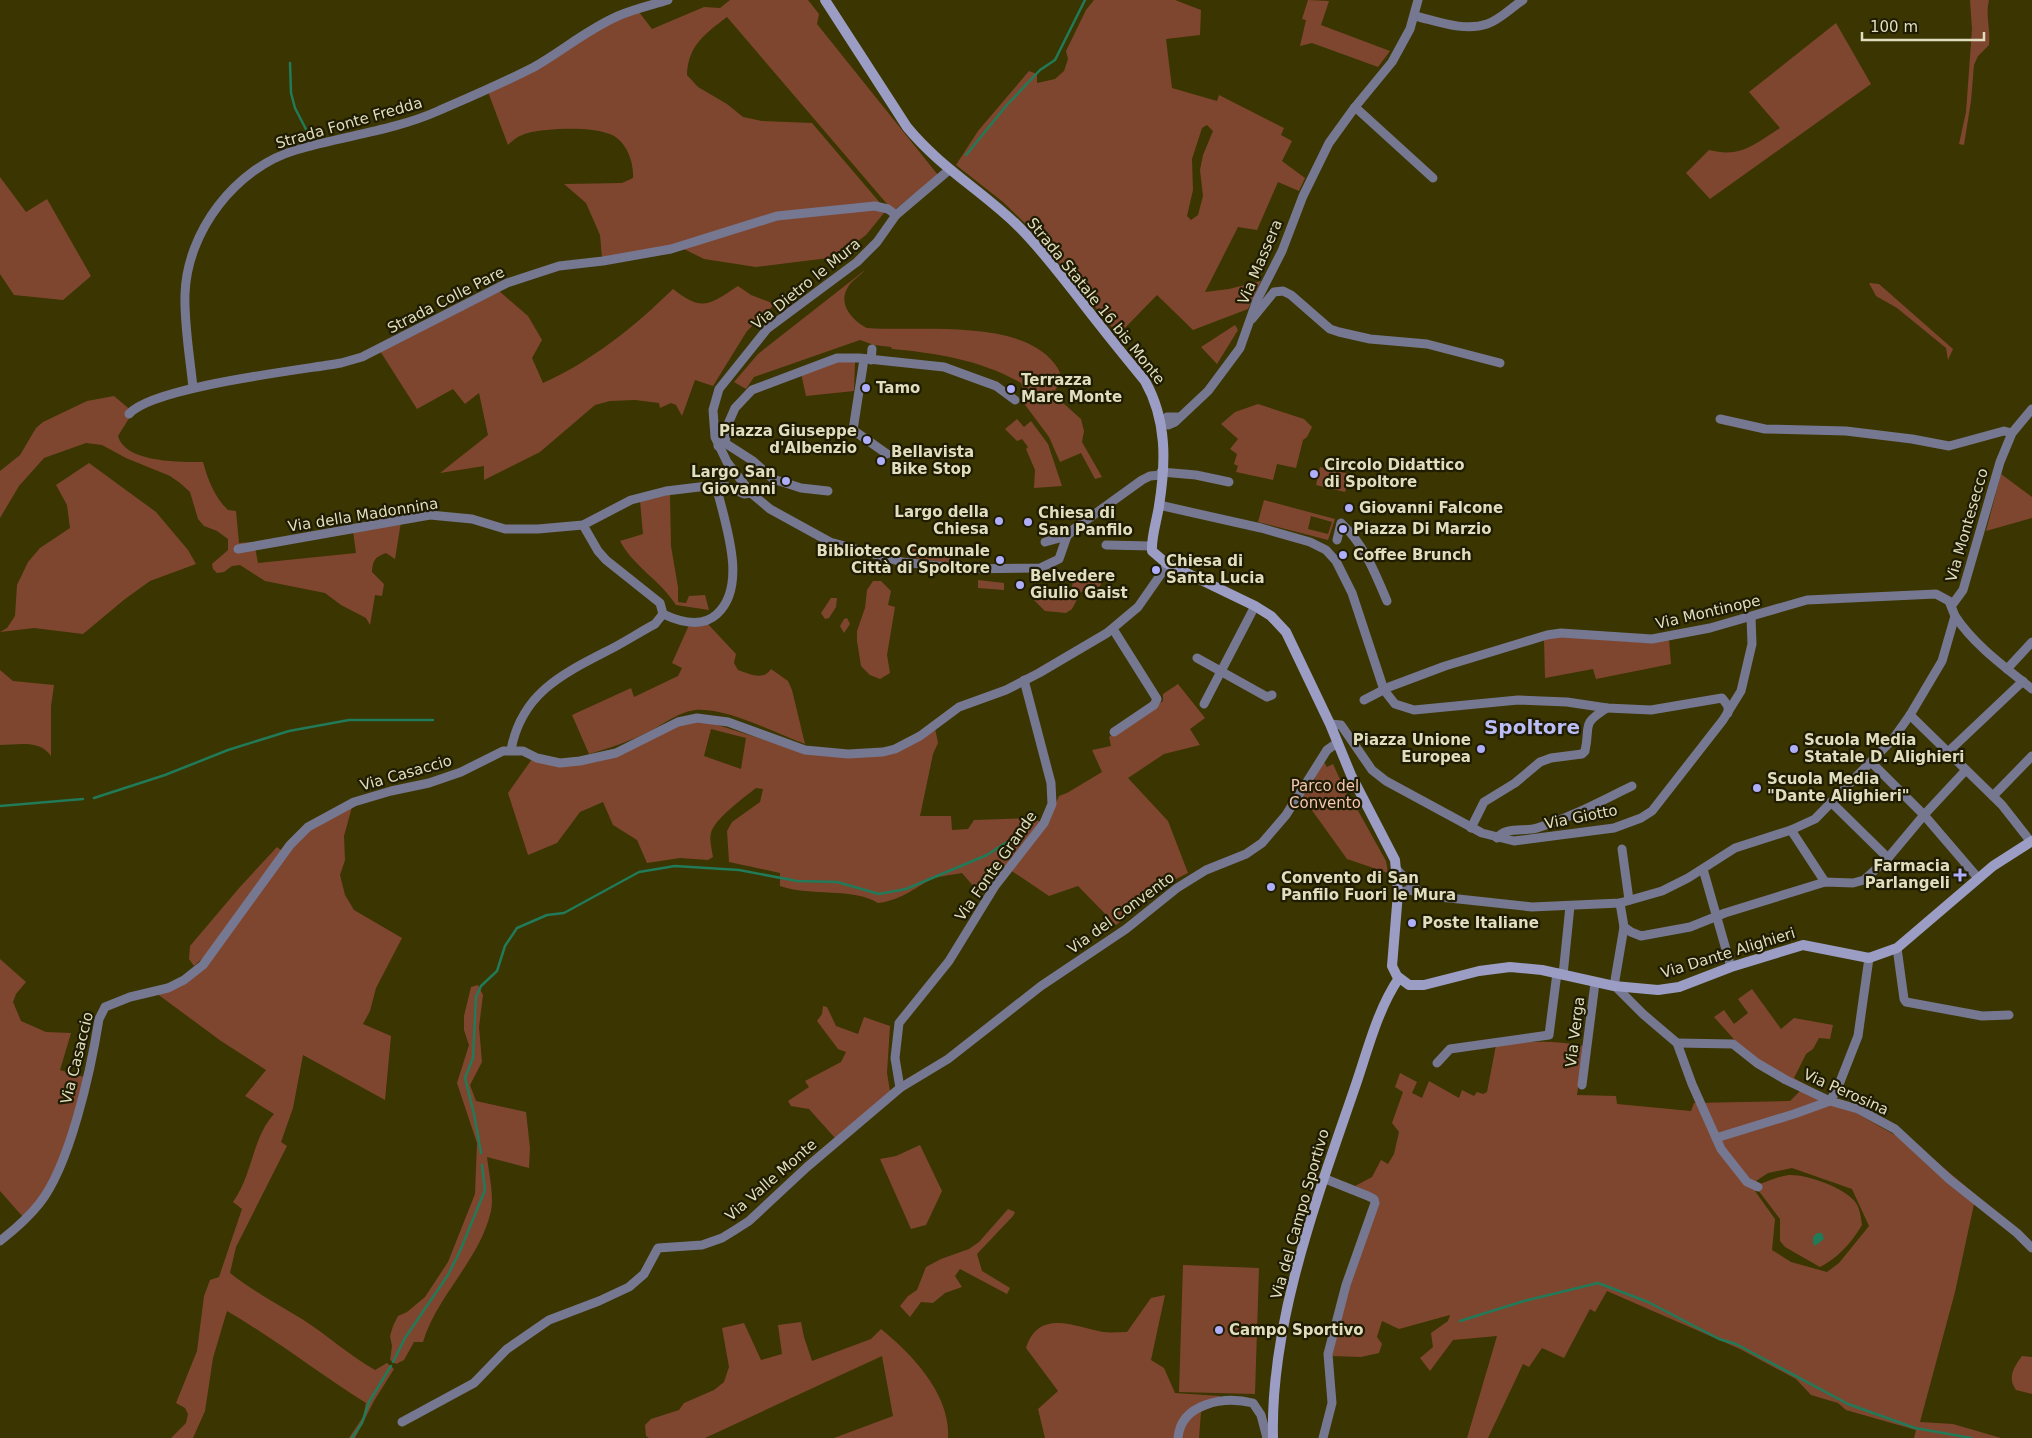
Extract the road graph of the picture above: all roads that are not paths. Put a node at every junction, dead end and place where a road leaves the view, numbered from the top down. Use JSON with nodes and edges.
{"nodes":[{"id":1,"x":668,"y":0,"type":"edge"},
{"id":2,"x":824,"y":0,"type":"edge"},
{"id":3,"x":1418,"y":0,"type":"edge"},
{"id":4,"x":1523,"y":0,"type":"edge"},
{"id":5,"x":1415,"y":16,"type":"junction"},
{"id":6,"x":1354,"y":107,"type":"junction"},
{"id":7,"x":949,"y":170,"type":"junction"},
{"id":8,"x":1433,"y":178,"type":"dead end"},
{"id":9,"x":896,"y":215,"type":"junction"},
{"id":10,"x":1250,"y":320,"type":"junction"},
{"id":11,"x":872,"y":349,"type":"dead end"},
{"id":12,"x":867,"y":359,"type":"junction"},
{"id":13,"x":1500,"y":363,"type":"dead end"},
{"id":14,"x":193,"y":388,"type":"junction"},
{"id":15,"x":1015,"y":400,"type":"dead end"},
{"id":16,"x":2032,"y":409,"type":"edge"},
{"id":17,"x":129,"y":414,"type":"dead end"},
{"id":18,"x":1720,"y":418,"type":"dead end"},
{"id":19,"x":1162,"y":422,"type":"junction"},
{"id":20,"x":2012,"y":433,"type":"junction"},
{"id":21,"x":722,"y":444,"type":"junction"},
{"id":22,"x":887,"y":454,"type":"dead end"},
{"id":23,"x":1161,"y":474,"type":"junction"},
{"id":24,"x":1230,"y":482,"type":"dead end"},
{"id":25,"x":716,"y":485,"type":"junction"},
{"id":26,"x":828,"y":491,"type":"dead end"},
{"id":27,"x":752,"y":493,"type":"junction"},
{"id":28,"x":1159,"y":505,"type":"junction"},
{"id":29,"x":583,"y":525,"type":"junction"},
{"id":30,"x":1352,"y":532,"type":"junction"},
{"id":31,"x":1067,"y":536,"type":"junction"},
{"id":32,"x":1337,"y":540,"type":"junction"},
{"id":33,"x":1045,"y":542,"type":"dead end"},
{"id":34,"x":1106,"y":545,"type":"dead end"},
{"id":35,"x":1152,"y":546,"type":"junction"},
{"id":36,"x":238,"y":549,"type":"dead end"},
{"id":37,"x":1326,"y":550,"type":"junction"},
{"id":38,"x":1168,"y":564,"type":"junction"},
{"id":39,"x":1387,"y":601,"type":"dead end"},
{"id":40,"x":1952,"y":605,"type":"junction"},
{"id":41,"x":1254,"y":606,"type":"junction"},
{"id":42,"x":663,"y":614,"type":"junction"},
{"id":43,"x":1955,"y":616,"type":"junction"},
{"id":44,"x":1752,"y":617,"type":"junction"},
{"id":45,"x":1113,"y":629,"type":"junction"},
{"id":46,"x":2032,"y":642,"type":"edge"},
{"id":47,"x":1197,"y":658,"type":"dead end"},
{"id":48,"x":2007,"y":669,"type":"junction"},
{"id":49,"x":1221,"y":671,"type":"junction"},
{"id":50,"x":1024,"y":680,"type":"junction"},
{"id":51,"x":2023,"y":682,"type":"junction"},
{"id":52,"x":2032,"y":689,"type":"edge"},
{"id":53,"x":1384,"y":690,"type":"junction"},
{"id":54,"x":1272,"y":695,"type":"dead end"},
{"id":55,"x":1738,"y":696,"type":"junction"},
{"id":56,"x":1722,"y":698,"type":"junction"},
{"id":57,"x":1364,"y":700,"type":"dead end"},
{"id":58,"x":1204,"y":704,"type":"dead end"},
{"id":59,"x":1607,"y":708,"type":"junction"},
{"id":60,"x":1728,"y":713,"type":"junction"},
{"id":61,"x":1910,"y":715,"type":"junction"},
{"id":62,"x":1330,"y":724,"type":"junction"},
{"id":63,"x":1114,"y":732,"type":"dead end"},
{"id":64,"x":1337,"y":743,"type":"junction"},
{"id":65,"x":511,"y":750,"type":"junction"},
{"id":66,"x":1948,"y":752,"type":"junction"},
{"id":67,"x":2032,"y":756,"type":"edge"},
{"id":68,"x":1871,"y":762,"type":"junction"},
{"id":69,"x":1965,"y":772,"type":"junction"},
{"id":70,"x":1632,"y":786,"type":"dead end"},
{"id":71,"x":1992,"y":796,"type":"junction"},
{"id":72,"x":1831,"y":802,"type":"junction"},
{"id":73,"x":1924,"y":815,"type":"junction"},
{"id":74,"x":1471,"y":828,"type":"junction"},
{"id":75,"x":1791,"y":830,"type":"junction"},
{"id":76,"x":1497,"y":838,"type":"junction"},
{"id":77,"x":2032,"y":841,"type":"edge"},
{"id":78,"x":1622,"y":849,"type":"dead end"},
{"id":79,"x":1888,"y":858,"type":"junction"},
{"id":80,"x":1703,"y":869,"type":"junction"},
{"id":81,"x":1397,"y":870,"type":"junction"},
{"id":82,"x":1978,"y":878,"type":"junction"},
{"id":83,"x":1825,"y":882,"type":"junction"},
{"id":84,"x":1418,"y":891,"type":"junction"},
{"id":85,"x":1398,"y":893,"type":"junction"},
{"id":86,"x":1624,"y":902,"type":"junction"},
{"id":87,"x":1570,"y":906,"type":"junction"},
{"id":88,"x":1716,"y":917,"type":"junction"},
{"id":89,"x":1624,"y":926,"type":"junction"},
{"id":90,"x":1897,"y":948,"type":"junction"},
{"id":91,"x":1869,"y":958,"type":"junction"},
{"id":92,"x":1731,"y":967,"type":"junction"},
{"id":93,"x":1560,"y":974,"type":"junction"},
{"id":94,"x":1399,"y":978,"type":"junction"},
{"id":95,"x":1595,"y":983,"type":"junction"},
{"id":96,"x":1615,"y":986,"type":"junction"},
{"id":97,"x":2009,"y":1015,"type":"dead end"},
{"id":98,"x":1677,"y":1042,"type":"junction"},
{"id":99,"x":1438,"y":1063,"type":"dead end"},
{"id":100,"x":1582,"y":1086,"type":"dead end"},
{"id":101,"x":900,"y":1088,"type":"junction"},
{"id":102,"x":1830,"y":1101,"type":"junction"},
{"id":103,"x":1716,"y":1138,"type":"junction"},
{"id":104,"x":1323,"y":1178,"type":"junction"},
{"id":105,"x":1758,"y":1187,"type":"dead end"},
{"id":106,"x":0,"y":1241,"type":"edge"},
{"id":107,"x":2032,"y":1248,"type":"edge"},
{"id":108,"x":402,"y":1422,"type":"dead end"},
{"id":109,"x":1178,"y":1438,"type":"edge"},
{"id":110,"x":1267,"y":1438,"type":"edge"},
{"id":111,"x":1273,"y":1438,"type":"edge"},
{"id":112,"x":1323,"y":1438,"type":"edge"}],
"edges":[{"from":1,"to":14,"type":"street","name":"Strada Fonte Fredda"},
{"from":2,"to":7,"type":"main road","name":"Strada Statale 16 bis Monte"},
{"from":3,"to":5,"type":"street","name":"Via Massera"},
{"from":4,"to":5,"type":"street"},
{"from":5,"to":6,"type":"street","name":"Via Massera"},
{"from":6,"to":8,"type":"street"},
{"from":6,"to":10,"type":"street","name":"Via Massera"},
{"from":7,"to":9,"type":"street","name":"Via Dietro le Mura"},
{"from":7,"to":19,"type":"main road","name":"Strada Statale 16 bis Monte"},
{"from":9,"to":14,"type":"street","name":"Strada Colle Pare"},
{"from":9,"to":21,"type":"street","name":"Via Dietro le Mura"},
{"from":10,"to":13,"type":"street"},
{"from":10,"to":19,"type":"street","name":"Via Massera"},
{"from":11,"to":12,"type":"street"},
{"from":12,"to":15,"type":"street"},
{"from":12,"to":21,"type":"street"},
{"from":12,"to":22,"type":"street"},
{"from":14,"to":17,"type":"street","name":"Strada Colle Pare"},
{"from":16,"to":20,"type":"street","name":"Via Montesecco"},
{"from":18,"to":20,"type":"street"},
{"from":19,"to":23,"type":"main road","name":"Strada Statale 16 bis Monte"},
{"from":20,"to":40,"type":"street","name":"Via Montesecco"},
{"from":21,"to":26,"type":"street"},
{"from":21,"to":27,"type":"street","name":"Via Dietro le Mura"},
{"from":23,"to":24,"type":"street"},
{"from":23,"to":28,"type":"main road","name":"Strada Statale 16 bis Monte"},
{"from":23,"to":31,"type":"street"},
{"from":25,"to":27,"type":"street","name":"Via della Madonnina"},
{"from":25,"to":29,"type":"street","name":"Via della Madonnina"},
{"from":25,"to":42,"type":"street"},
{"from":27,"to":31,"type":"street","name":"Via Dietro le Mura"},
{"from":28,"to":35,"type":"main road","name":"Strada Statale 16 bis Monte"},
{"from":28,"to":37,"type":"street"},
{"from":29,"to":36,"type":"street","name":"Via della Madonnina"},
{"from":29,"to":42,"type":"street"},
{"from":30,"to":32,"type":"street"},
{"from":30,"to":32,"type":"street"},
{"from":30,"to":39,"type":"street"},
{"from":31,"to":33,"type":"street"},
{"from":32,"to":37,"type":"street"},
{"from":34,"to":35,"type":"street"},
{"from":35,"to":38,"type":"main road"},
{"from":37,"to":53,"type":"street"},
{"from":38,"to":41,"type":"main road"},
{"from":38,"to":45,"type":"street"},
{"from":40,"to":43,"type":"street","name":"Via Montesecco"},
{"from":40,"to":44,"type":"street","name":"Via Montinope"},
{"from":41,"to":49,"type":"street"},
{"from":41,"to":62,"type":"main road"},
{"from":42,"to":65,"type":"street"},
{"from":43,"to":48,"type":"street"},
{"from":43,"to":61,"type":"street"},
{"from":44,"to":53,"type":"street","name":"Via Montinope"},
{"from":44,"to":55,"type":"street","name":"Via Giotto"},
{"from":45,"to":50,"type":"street"},
{"from":45,"to":63,"type":"street"},
{"from":46,"to":48,"type":"street"},
{"from":47,"to":49,"type":"street"},
{"from":48,"to":51,"type":"street"},
{"from":49,"to":54,"type":"street"},
{"from":49,"to":58,"type":"street"},
{"from":50,"to":65,"type":"street"},
{"from":50,"to":101,"type":"street","name":"Via Fonte Grande"},
{"from":51,"to":52,"type":"street"},
{"from":51,"to":66,"type":"street"},
{"from":53,"to":57,"type":"street","name":"Via Montinope"},
{"from":53,"to":59,"type":"street"},
{"from":55,"to":56,"type":"street"},
{"from":55,"to":60,"type":"street","name":"Via Giotto"},
{"from":56,"to":59,"type":"street"},
{"from":56,"to":60,"type":"street"},
{"from":59,"to":74,"type":"street"},
{"from":60,"to":76,"type":"street","name":"Via Giotto"},
{"from":61,"to":66,"type":"street"},
{"from":61,"to":68,"type":"street"},
{"from":62,"to":64,"type":"main road"},
{"from":62,"to":74,"type":"street","name":"Via Giotto"},
{"from":64,"to":81,"type":"main road"},
{"from":64,"to":101,"type":"street","name":"Via del Convento"},
{"from":65,"to":106,"type":"street","name":"Via Casaccio"},
{"from":66,"to":69,"type":"street"},
{"from":67,"to":71,"type":"street"},
{"from":68,"to":72,"type":"street"},
{"from":68,"to":73,"type":"street"},
{"from":69,"to":71,"type":"street"},
{"from":69,"to":73,"type":"street"},
{"from":70,"to":76,"type":"street"},
{"from":71,"to":77,"type":"street"},
{"from":72,"to":75,"type":"street"},
{"from":72,"to":79,"type":"street"},
{"from":73,"to":79,"type":"street"},
{"from":73,"to":82,"type":"street"},
{"from":74,"to":76,"type":"street","name":"Via Giotto"},
{"from":75,"to":80,"type":"street"},
{"from":75,"to":83,"type":"street"},
{"from":77,"to":82,"type":"main road"},
{"from":78,"to":86,"type":"street"},
{"from":79,"to":83,"type":"street"},
{"from":80,"to":86,"type":"street"},
{"from":80,"to":88,"type":"street"},
{"from":81,"to":84,"type":"street"},
{"from":81,"to":85,"type":"main road"},
{"from":82,"to":90,"type":"main road"},
{"from":83,"to":88,"type":"street"},
{"from":84,"to":85,"type":"street"},
{"from":84,"to":87,"type":"street"},
{"from":85,"to":94,"type":"main road"},
{"from":86,"to":87,"type":"street"},
{"from":86,"to":89,"type":"street"},
{"from":87,"to":93,"type":"street"},
{"from":88,"to":89,"type":"street"},
{"from":88,"to":92,"type":"street"},
{"from":89,"to":96,"type":"street"},
{"from":90,"to":91,"type":"main road"},
{"from":90,"to":97,"type":"street"},
{"from":91,"to":92,"type":"main road","name":"Via Dante Alighieri"},
{"from":91,"to":102,"type":"street"},
{"from":92,"to":96,"type":"main road","name":"Via Dante Alighieri"},
{"from":93,"to":94,"type":"main road","name":"Via Dante Alighieri"},
{"from":93,"to":95,"type":"main road","name":"Via Dante Alighieri"},
{"from":93,"to":99,"type":"street"},
{"from":94,"to":104,"type":"main road","name":"Via del Campo Sportivo"},
{"from":95,"to":96,"type":"main road","name":"Via Dante Alighieri"},
{"from":95,"to":100,"type":"street","name":"Via Verga"},
{"from":96,"to":98,"type":"street"},
{"from":98,"to":102,"type":"street","name":"Via Perosina"},
{"from":98,"to":103,"type":"street"},
{"from":101,"to":108,"type":"street","name":"Via Valle Monte"},
{"from":102,"to":103,"type":"street"},
{"from":102,"to":107,"type":"street","name":"Via Perosina"},
{"from":103,"to":105,"type":"street"},
{"from":104,"to":111,"type":"main road","name":"Via del Campo Sportivo"},
{"from":104,"to":112,"type":"street"},
{"from":109,"to":110,"type":"street"}]}
